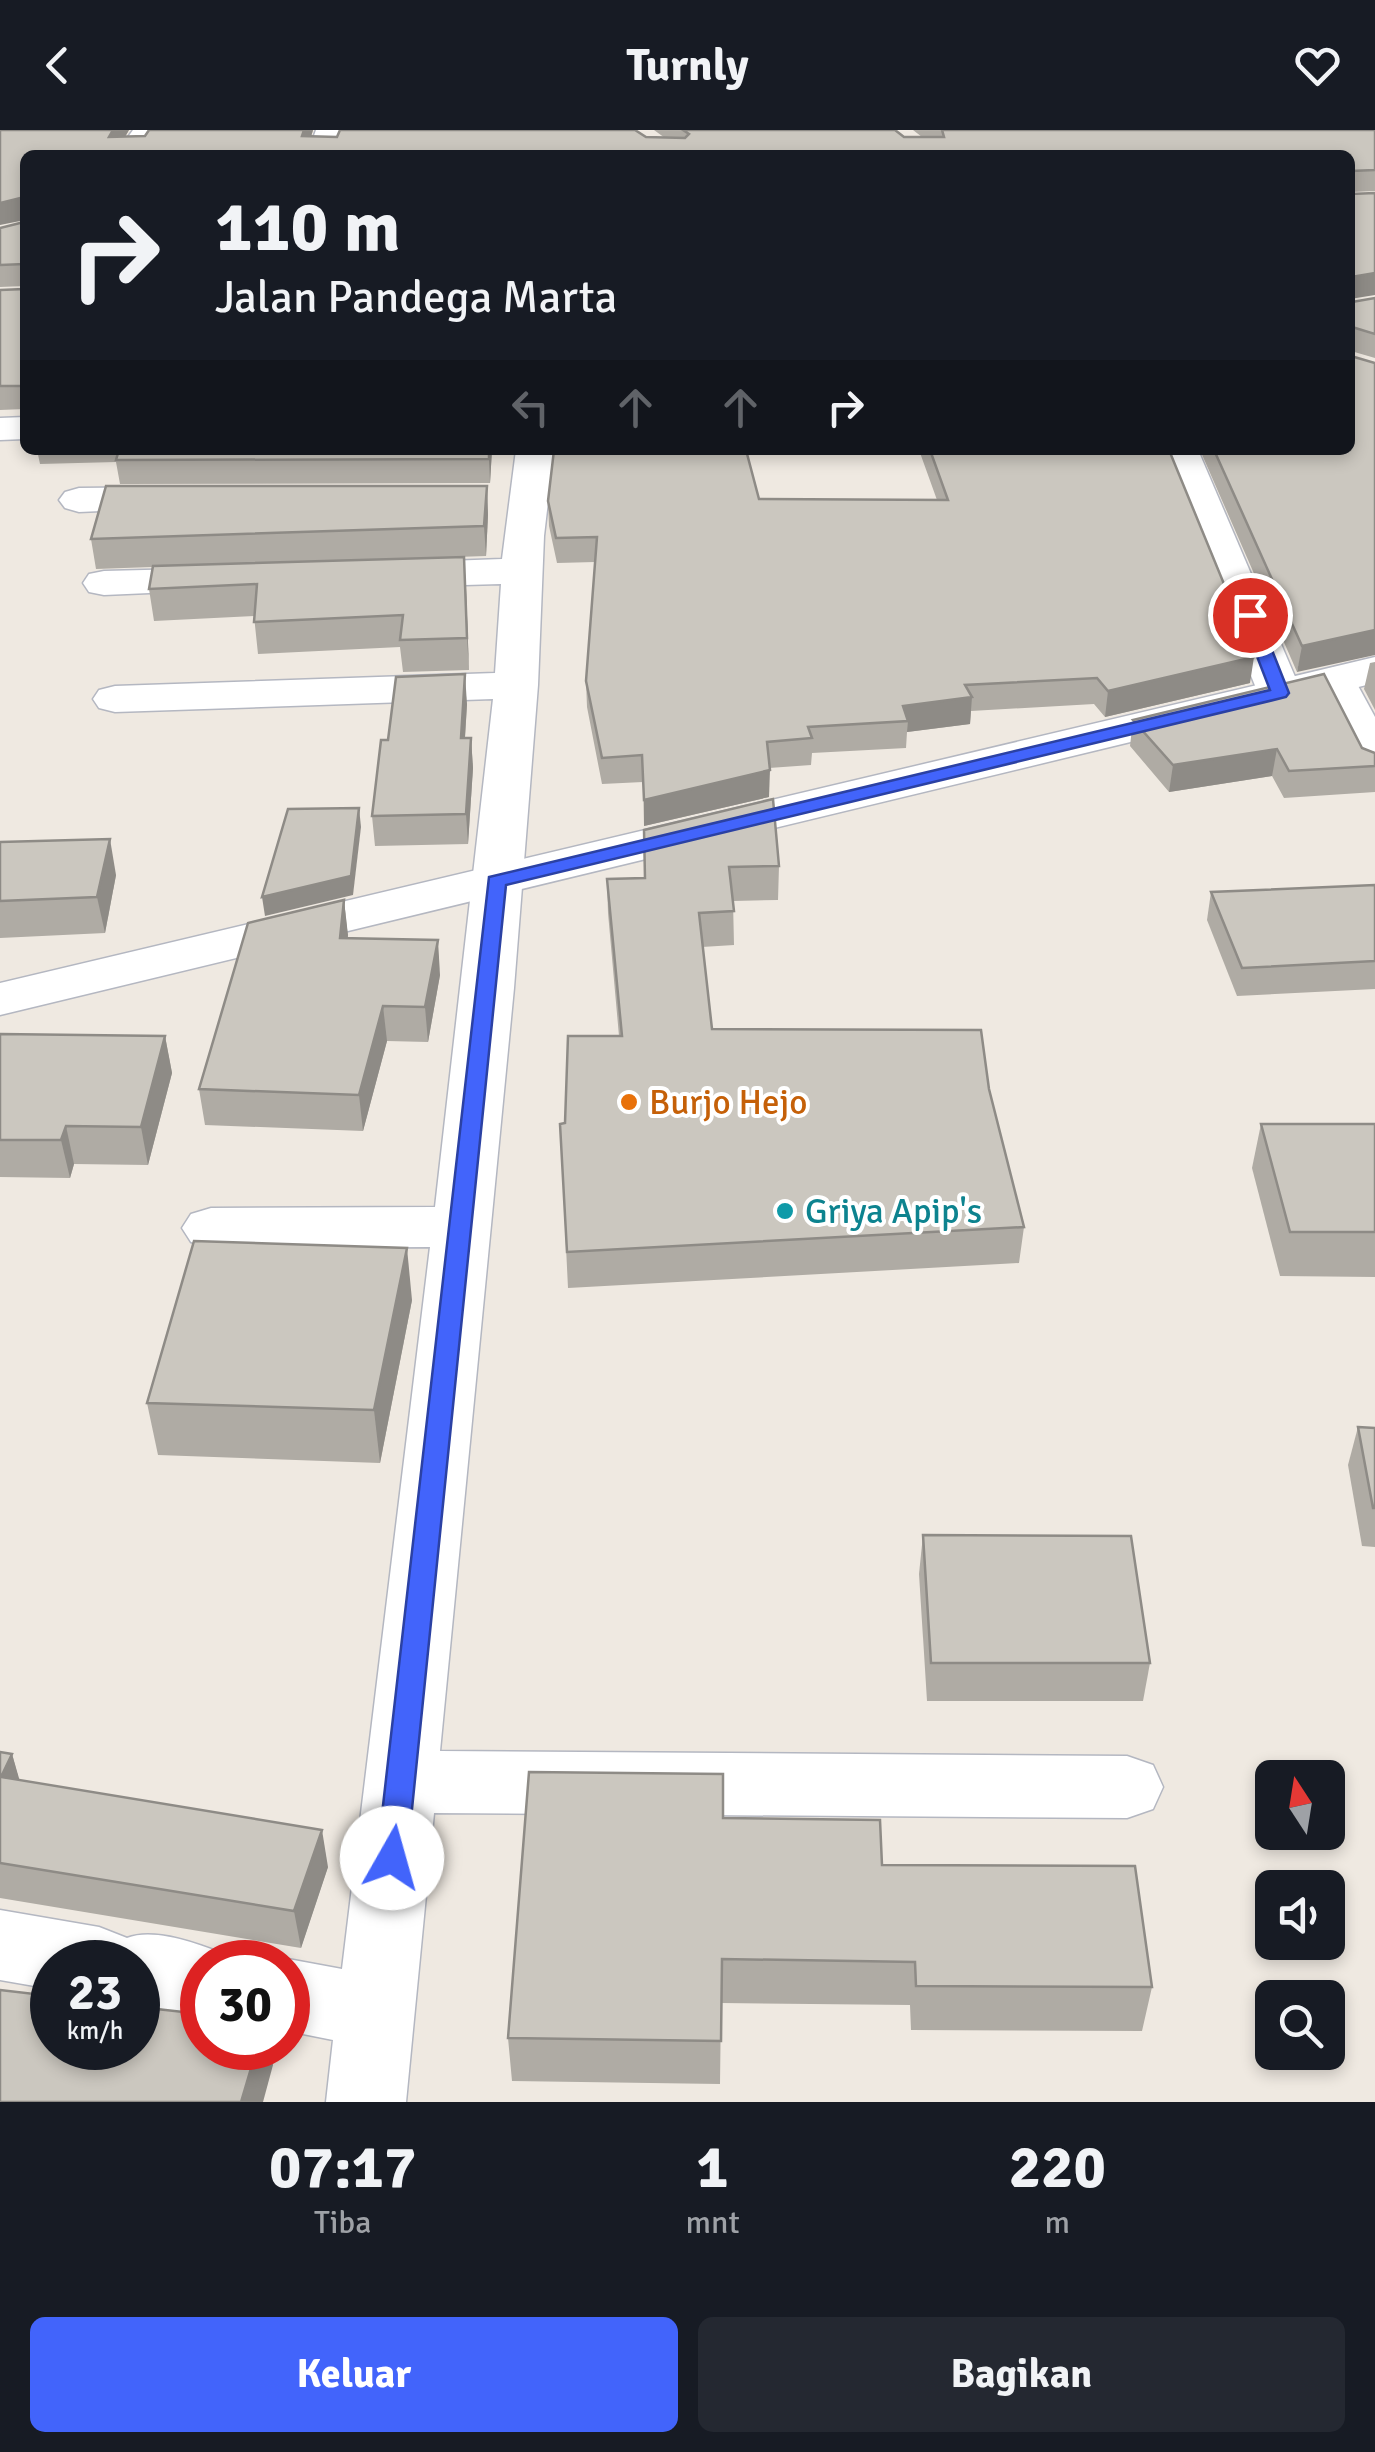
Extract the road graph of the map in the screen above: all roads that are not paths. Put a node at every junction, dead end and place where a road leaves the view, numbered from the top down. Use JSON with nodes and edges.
{"nodes":[{"id":1,"x":532,"y":455,"type":"edge"},
{"id":2,"x":1181,"y":455,"type":"edge"},
{"id":3,"x":216,"y":499,"type":"edge"},
{"id":4,"x":80,"y":500,"type":"dead end"},
{"id":5,"x":524,"y":571,"type":"junction"},
{"id":6,"x":352,"y":576,"type":"edge"},
{"id":7,"x":256,"y":579,"type":"edge"},
{"id":8,"x":104,"y":583,"type":"dead end"},
{"id":9,"x":1355,"y":675,"type":"edge"},
{"id":10,"x":516,"y":685,"type":"junction"},
{"id":11,"x":1280,"y":693,"type":"junction"},
{"id":12,"x":114,"y":699,"type":"dead end"},
{"id":13,"x":1375,"y":763,"type":"edge"},
{"id":14,"x":496,"y":882,"type":"junction"},
{"id":15,"x":0,"y":998,"type":"edge"},
{"id":16,"x":460,"y":1227,"type":"junction"},
{"id":17,"x":210,"y":1228,"type":"dead end"},
{"id":18,"x":401,"y":1782,"type":"junction"},
{"id":19,"x":1128,"y":1788,"type":"dead end"},
{"id":20,"x":0,"y":1945,"type":"edge"},
{"id":21,"x":30,"y":1950,"type":"edge"},
{"id":22,"x":310,"y":2000,"type":"edge"},
{"id":23,"x":374,"y":2010,"type":"junction"},
{"id":24,"x":366,"y":2102,"type":"edge"}],
"edges":[{"from":1,"to":5,"type":"street"},
{"from":2,"to":11,"type":"street"},
{"from":3,"to":4,"type":"street"},
{"from":5,"to":6,"type":"street"},
{"from":5,"to":10,"type":"street"},
{"from":7,"to":8,"type":"street"},
{"from":9,"to":11,"type":"street"},
{"from":9,"to":13,"type":"street"},
{"from":10,"to":12,"type":"street"},
{"from":10,"to":14,"type":"street"},
{"from":11,"to":14,"type":"street"},
{"from":14,"to":15,"type":"street"},
{"from":14,"to":16,"type":"street"},
{"from":16,"to":17,"type":"street"},
{"from":16,"to":18,"type":"street"},
{"from":18,"to":19,"type":"street"},
{"from":18,"to":23,"type":"street"},
{"from":20,"to":21,"type":"street"},
{"from":22,"to":23,"type":"street"},
{"from":23,"to":24,"type":"street"}]}
